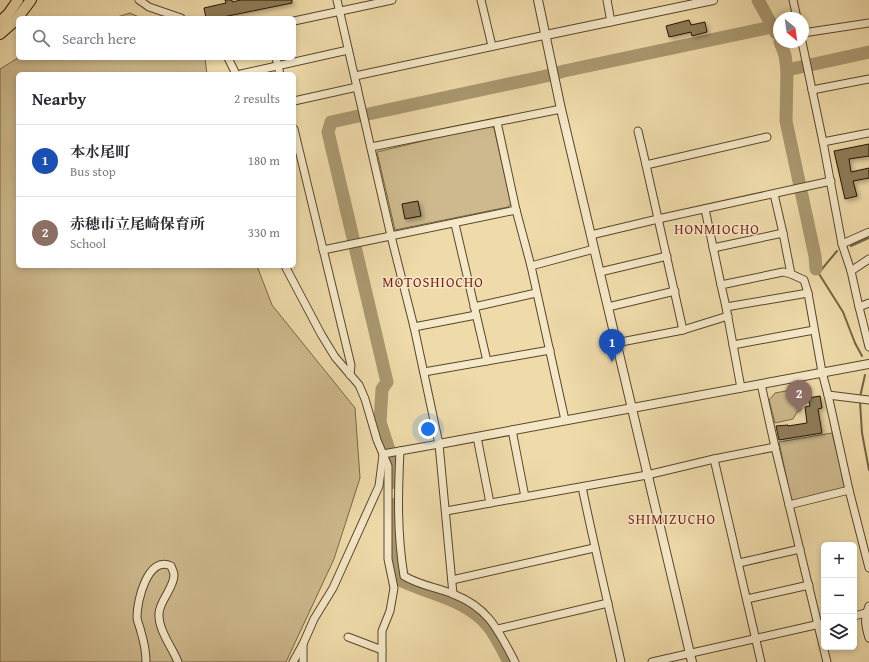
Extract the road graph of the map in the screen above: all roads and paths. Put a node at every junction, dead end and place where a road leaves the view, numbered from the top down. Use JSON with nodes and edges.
{"nodes":[{"id":1,"x":18,"y":0,"type":"edge"},
{"id":2,"x":32,"y":0,"type":"edge"},
{"id":3,"x":139,"y":0,"type":"edge"},
{"id":4,"x":337,"y":0,"type":"edge"},
{"id":5,"x":392,"y":0,"type":"edge"},
{"id":6,"x":481,"y":0,"type":"edge"},
{"id":7,"x":538,"y":0,"type":"edge"},
{"id":8,"x":606,"y":0,"type":"edge"},
{"id":9,"x":713,"y":0,"type":"edge"},
{"id":10,"x":793,"y":0,"type":"edge"},
{"id":11,"x":340,"y":12,"type":"junction"},
{"id":12,"x":796,"y":12,"type":"edge"},
{"id":13,"x":19,"y":16,"type":"edge"},
{"id":14,"x":175,"y":16,"type":"edge"},
{"id":15,"x":16,"y":20,"type":"edge"},
{"id":16,"x":296,"y":21,"type":"edge"},
{"id":17,"x":0,"y":22,"type":"edge"},
{"id":18,"x":611,"y":22,"type":"junction"},
{"id":19,"x":869,"y":23,"type":"edge"},
{"id":20,"x":809,"y":32,"type":"edge"},
{"id":21,"x":0,"y":34,"type":"edge"},
{"id":22,"x":546,"y":35,"type":"junction"},
{"id":23,"x":492,"y":46,"type":"junction"},
{"id":24,"x":803,"y":48,"type":"edge"},
{"id":25,"x":348,"y":50,"type":"junction"},
{"id":26,"x":229,"y":60,"type":"edge"},
{"id":27,"x":276,"y":60,"type":"edge"},
{"id":28,"x":278,"y":66,"type":"junction"},
{"id":29,"x":235,"y":72,"type":"edge"},
{"id":30,"x":250,"y":72,"type":"edge"},
{"id":31,"x":280,"y":72,"type":"edge"},
{"id":32,"x":355,"y":76,"type":"junction"},
{"id":33,"x":869,"y":79,"type":"edge"},
{"id":34,"x":357,"y":87,"type":"junction"},
{"id":35,"x":812,"y":90,"type":"junction"},
{"id":36,"x":296,"y":101,"type":"edge"},
{"id":37,"x":561,"y":109,"type":"junction"},
{"id":38,"x":496,"y":122,"type":"junction"},
{"id":39,"x":638,"y":131,"type":"dead end"},
{"id":40,"x":869,"y":133,"type":"edge"},
{"id":41,"x":296,"y":137,"type":"edge"},
{"id":42,"x":767,"y":137,"type":"dead end"},
{"id":43,"x":823,"y":142,"type":"junction"},
{"id":44,"x":371,"y":147,"type":"junction"},
{"id":45,"x":646,"y":166,"type":"junction"},
{"id":46,"x":831,"y":181,"type":"junction"},
{"id":47,"x":774,"y":194,"type":"junction"},
{"id":48,"x":705,"y":209,"type":"junction"},
{"id":49,"x":516,"y":210,"type":"junction"},
{"id":50,"x":658,"y":219,"type":"junction"},
{"id":51,"x":455,"y":224,"type":"junction"},
{"id":52,"x":869,"y":232,"type":"edge"},
{"id":53,"x":783,"y":233,"type":"junction"},
{"id":54,"x":591,"y":235,"type":"junction"},
{"id":55,"x":390,"y":236,"type":"junction"},
{"id":56,"x":842,"y":244,"type":"junction"},
{"id":57,"x":714,"y":248,"type":"junction"},
{"id":58,"x":594,"y":249,"type":"junction"},
{"id":59,"x":323,"y":250,"type":"junction"},
{"id":60,"x":667,"y":256,"type":"junction"},
{"id":61,"x":869,"y":259,"type":"edge"},
{"id":62,"x":531,"y":266,"type":"junction"},
{"id":63,"x":286,"y":268,"type":"edge"},
{"id":64,"x":851,"y":271,"type":"junction"},
{"id":65,"x":600,"y":272,"type":"junction"},
{"id":66,"x":791,"y":274,"type":"junction"},
{"id":67,"x":720,"y":285,"type":"junction"},
{"id":68,"x":675,"y":291,"type":"junction"},
{"id":69,"x":536,"y":293,"type":"junction"},
{"id":70,"x":808,"y":293,"type":"junction"},
{"id":71,"x":869,"y":303,"type":"edge"},
{"id":72,"x":608,"y":307,"type":"junction"},
{"id":73,"x":726,"y":307,"type":"junction"},
{"id":74,"x":860,"y":307,"type":"junction"},
{"id":75,"x":475,"y":311,"type":"junction"},
{"id":76,"x":728,"y":316,"type":"junction"},
{"id":77,"x":414,"y":327,"type":"junction"},
{"id":78,"x":683,"y":330,"type":"junction"},
{"id":79,"x":814,"y":330,"type":"junction"},
{"id":80,"x":616,"y":343,"type":"junction"},
{"id":81,"x":733,"y":345,"type":"junction"},
{"id":82,"x":869,"y":347,"type":"edge"},
{"id":83,"x":550,"y":350,"type":"junction"},
{"id":84,"x":486,"y":361,"type":"junction"},
{"id":85,"x":869,"y":364,"type":"edge"},
{"id":86,"x":424,"y":372,"type":"junction"},
{"id":87,"x":822,"y":372,"type":"junction"},
{"id":88,"x":350,"y":374,"type":"junction"},
{"id":89,"x":761,"y":384,"type":"junction"},
{"id":90,"x":741,"y":388,"type":"junction"},
{"id":91,"x":828,"y":395,"type":"junction"},
{"id":92,"x":862,"y":399,"type":"edge"},
{"id":93,"x":632,"y":408,"type":"junction"},
{"id":94,"x":565,"y":420,"type":"junction"},
{"id":95,"x":512,"y":430,"type":"junction"},
{"id":96,"x":477,"y":437,"type":"junction"},
{"id":97,"x":439,"y":444,"type":"junction"},
{"id":98,"x":775,"y":447,"type":"junction"},
{"id":99,"x":400,"y":451,"type":"junction"},
{"id":100,"x":383,"y":454,"type":"junction"},
{"id":101,"x":714,"y":459,"type":"junction"},
{"id":102,"x":647,"y":475,"type":"junction"},
{"id":103,"x":582,"y":487,"type":"junction"},
{"id":104,"x":849,"y":490,"type":"junction"},
{"id":105,"x":525,"y":497,"type":"junction"},
{"id":106,"x":490,"y":504,"type":"junction"},
{"id":107,"x":789,"y":505,"type":"junction"},
{"id":108,"x":446,"y":511,"type":"junction"},
{"id":109,"x":594,"y":548,"type":"junction"},
{"id":110,"x":800,"y":549,"type":"junction"},
{"id":111,"x":738,"y":563,"type":"junction"},
{"id":112,"x":869,"y":568,"type":"edge"},
{"id":113,"x":452,"y":580,"type":"junction"},
{"id":114,"x":809,"y":585,"type":"junction"},
{"id":115,"x":452,"y":594,"type":"junction"},
{"id":116,"x":747,"y":599,"type":"junction"},
{"id":117,"x":608,"y":603,"type":"junction"},
{"id":118,"x":868,"y":610,"type":"edge"},
{"id":119,"x":857,"y":615,"type":"edge"},
{"id":120,"x":821,"y":623,"type":"edge"},
{"id":121,"x":498,"y":629,"type":"junction"},
{"id":122,"x":348,"y":637,"type":"dead end"},
{"id":123,"x":756,"y":638,"type":"junction"},
{"id":124,"x":869,"y":638,"type":"edge"},
{"id":125,"x":303,"y":644,"type":"junction"},
{"id":126,"x":382,"y":650,"type":"junction"},
{"id":127,"x":825,"y":650,"type":"edge"},
{"id":128,"x":690,"y":653,"type":"junction"},
{"id":129,"x":146,"y":662,"type":"edge"},
{"id":130,"x":178,"y":662,"type":"edge"},
{"id":131,"x":293,"y":662,"type":"edge"},
{"id":132,"x":303,"y":662,"type":"edge"},
{"id":133,"x":382,"y":662,"type":"edge"},
{"id":134,"x":516,"y":662,"type":"edge"},
{"id":135,"x":621,"y":662,"type":"edge"},
{"id":136,"x":652,"y":662,"type":"edge"},
{"id":137,"x":692,"y":662,"type":"edge"},
{"id":138,"x":761,"y":662,"type":"edge"},
{"id":139,"x":827,"y":662,"type":"edge"}],
"edges":[{"from":1,"to":17,"type":"main road"},
{"from":2,"to":13,"type":"main road"},
{"from":3,"to":14,"type":"street"},
{"from":4,"to":11,"type":"street"},
{"from":5,"to":11,"type":"street"},
{"from":6,"to":23,"type":"street"},
{"from":7,"to":22,"type":"street"},
{"from":8,"to":18,"type":"street"},
{"from":9,"to":18,"type":"street"},
{"from":10,"to":12,"type":"street"},
{"from":11,"to":16,"type":"street"},
{"from":11,"to":25,"type":"street"},
{"from":15,"to":21,"type":"main road"},
{"from":18,"to":22,"type":"street"},
{"from":19,"to":20,"type":"street"},
{"from":22,"to":23,"type":"street"},
{"from":22,"to":37,"type":"street"},
{"from":23,"to":32,"type":"street"},
{"from":24,"to":35,"type":"street"},
{"from":25,"to":28,"type":"street"},
{"from":25,"to":32,"type":"street"},
{"from":26,"to":29,"type":"street"},
{"from":27,"to":28,"type":"street"},
{"from":28,"to":30,"type":"street"},
{"from":28,"to":31,"type":"street"},
{"from":32,"to":34,"type":"street"},
{"from":33,"to":35,"type":"street"},
{"from":34,"to":36,"type":"street"},
{"from":34,"to":44,"type":"street"},
{"from":35,"to":43,"type":"street"},
{"from":37,"to":38,"type":"street"},
{"from":37,"to":54,"type":"street"},
{"from":38,"to":44,"type":"street"},
{"from":38,"to":49,"type":"street"},
{"from":39,"to":45,"type":"street"},
{"from":40,"to":43,"type":"street"},
{"from":41,"to":59,"type":"street"},
{"from":42,"to":45,"type":"street"},
{"from":43,"to":46,"type":"street"},
{"from":44,"to":55,"type":"street"},
{"from":45,"to":50,"type":"street"},
{"from":46,"to":47,"type":"street"},
{"from":46,"to":56,"type":"street"},
{"from":47,"to":48,"type":"street"},
{"from":47,"to":53,"type":"street"},
{"from":48,"to":50,"type":"street"},
{"from":48,"to":57,"type":"street"},
{"from":49,"to":51,"type":"street"},
{"from":49,"to":62,"type":"street"},
{"from":50,"to":54,"type":"street"},
{"from":50,"to":60,"type":"street"},
{"from":51,"to":55,"type":"street"},
{"from":51,"to":75,"type":"street"},
{"from":52,"to":56,"type":"street"},
{"from":53,"to":57,"type":"street"},
{"from":53,"to":66,"type":"street"},
{"from":54,"to":58,"type":"street"},
{"from":55,"to":59,"type":"street"},
{"from":55,"to":77,"type":"street"},
{"from":56,"to":64,"type":"street"},
{"from":57,"to":67,"type":"street"},
{"from":58,"to":62,"type":"street"},
{"from":58,"to":65,"type":"street"},
{"from":59,"to":88,"type":"street"},
{"from":60,"to":65,"type":"street"},
{"from":60,"to":68,"type":"street"},
{"from":61,"to":64,"type":"street"},
{"from":62,"to":69,"type":"street"},
{"from":63,"to":88,"type":"street"},
{"from":64,"to":74,"type":"street"},
{"from":65,"to":72,"type":"street"},
{"from":66,"to":67,"type":"street"},
{"from":66,"to":70,"type":"street"},
{"from":67,"to":73,"type":"street"},
{"from":68,"to":72,"type":"street"},
{"from":68,"to":78,"type":"street"},
{"from":69,"to":75,"type":"street"},
{"from":69,"to":83,"type":"street"},
{"from":70,"to":73,"type":"street"},
{"from":70,"to":79,"type":"street"},
{"from":71,"to":74,"type":"street"},
{"from":72,"to":80,"type":"street"},
{"from":73,"to":76,"type":"street"},
{"from":74,"to":82,"type":"street"},
{"from":75,"to":77,"type":"street"},
{"from":75,"to":84,"type":"street"},
{"from":76,"to":78,"type":"street"},
{"from":76,"to":81,"type":"street"},
{"from":77,"to":86,"type":"street"},
{"from":78,"to":80,"type":"street"},
{"from":79,"to":81,"type":"street"},
{"from":79,"to":87,"type":"street"},
{"from":80,"to":93,"type":"street"},
{"from":81,"to":90,"type":"street"},
{"from":83,"to":84,"type":"street"},
{"from":83,"to":94,"type":"street"},
{"from":84,"to":86,"type":"street"},
{"from":85,"to":87,"type":"street"},
{"from":86,"to":97,"type":"street"},
{"from":87,"to":89,"type":"street"},
{"from":87,"to":91,"type":"street"},
{"from":88,"to":100,"type":"street"},
{"from":89,"to":90,"type":"street"},
{"from":89,"to":98,"type":"street"},
{"from":90,"to":93,"type":"street"},
{"from":91,"to":92,"type":"street"},
{"from":91,"to":104,"type":"street"},
{"from":93,"to":94,"type":"street"},
{"from":93,"to":102,"type":"street"},
{"from":94,"to":95,"type":"street"},
{"from":95,"to":96,"type":"street"},
{"from":95,"to":105,"type":"street"},
{"from":96,"to":97,"type":"street"},
{"from":96,"to":106,"type":"street"},
{"from":97,"to":99,"type":"street"},
{"from":97,"to":108,"type":"street"},
{"from":98,"to":101,"type":"street"},
{"from":98,"to":107,"type":"street"},
{"from":99,"to":100,"type":"street"},
{"from":99,"to":115,"type":"street"},
{"from":100,"to":125,"type":"street"},
{"from":100,"to":126,"type":"street"},
{"from":101,"to":102,"type":"street"},
{"from":101,"to":111,"type":"street"},
{"from":102,"to":103,"type":"street"},
{"from":102,"to":128,"type":"street"},
{"from":103,"to":105,"type":"street"},
{"from":103,"to":109,"type":"street"},
{"from":104,"to":107,"type":"street"},
{"from":104,"to":112,"type":"street"},
{"from":105,"to":106,"type":"street"},
{"from":106,"to":108,"type":"street"},
{"from":107,"to":110,"type":"street"},
{"from":108,"to":113,"type":"street"},
{"from":109,"to":113,"type":"street"},
{"from":109,"to":117,"type":"street"},
{"from":110,"to":111,"type":"street"},
{"from":110,"to":114,"type":"street"},
{"from":111,"to":116,"type":"street"},
{"from":113,"to":115,"type":"street"},
{"from":114,"to":116,"type":"street"},
{"from":114,"to":120,"type":"street"},
{"from":115,"to":121,"type":"street"},
{"from":116,"to":123,"type":"street"},
{"from":117,"to":121,"type":"street"},
{"from":117,"to":135,"type":"street"},
{"from":118,"to":119,"type":"street"},
{"from":118,"to":124,"type":"street"},
{"from":120,"to":123,"type":"street"},
{"from":121,"to":134,"type":"street"},
{"from":122,"to":126,"type":"street"},
{"from":123,"to":128,"type":"street"},
{"from":123,"to":138,"type":"street"},
{"from":125,"to":131,"type":"street"},
{"from":125,"to":132,"type":"street"},
{"from":126,"to":133,"type":"street"},
{"from":127,"to":139,"type":"street"},
{"from":128,"to":136,"type":"street"},
{"from":128,"to":137,"type":"street"},
{"from":129,"to":130,"type":"street"}]}
